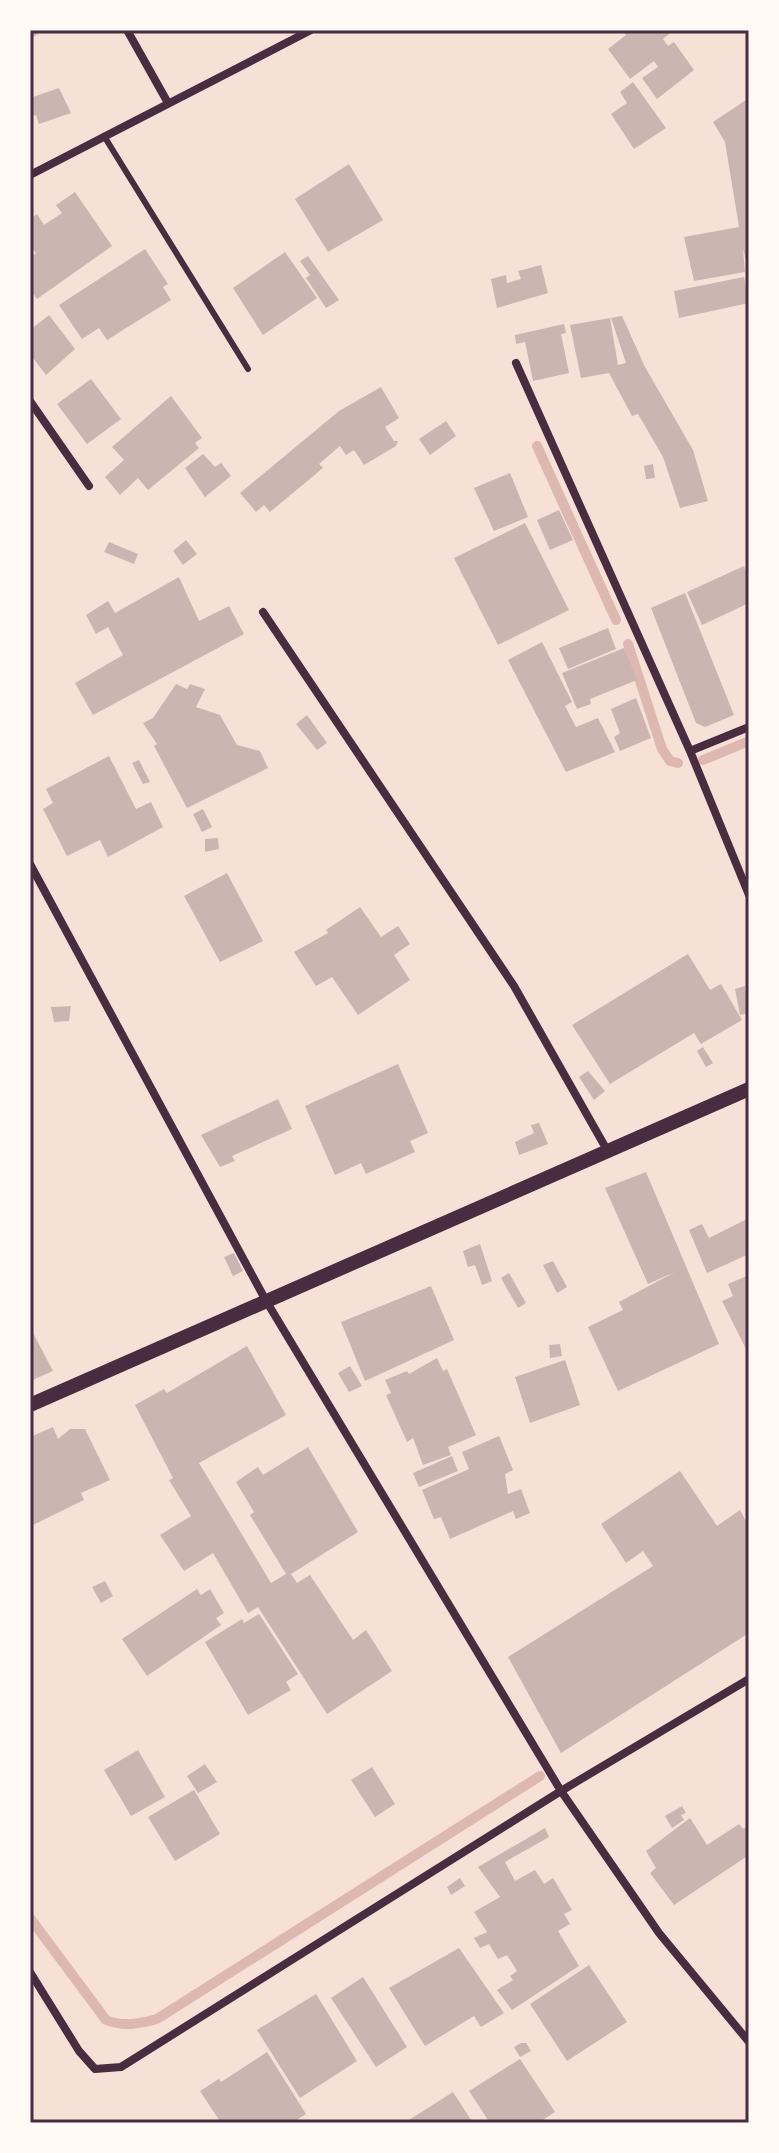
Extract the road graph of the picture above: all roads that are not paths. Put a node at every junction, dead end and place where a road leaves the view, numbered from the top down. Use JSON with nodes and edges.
{"nodes":[{"id":1,"x":127,"y":30,"type":"edge"},
{"id":2,"x":311,"y":30,"type":"edge"},
{"id":3,"x":168,"y":103,"type":"junction"},
{"id":4,"x":104,"y":136,"type":"junction"},
{"id":5,"x":30,"y":175,"type":"edge"},
{"id":6,"x":516,"y":363,"type":"dead end"},
{"id":7,"x":248,"y":369,"type":"dead end"},
{"id":8,"x":30,"y":401,"type":"edge"},
{"id":9,"x":89,"y":486,"type":"dead end"},
{"id":10,"x":263,"y":612,"type":"dead end"},
{"id":11,"x":749,"y":727,"type":"edge"},
{"id":12,"x":690,"y":751,"type":"junction"},
{"id":13,"x":30,"y":864,"type":"edge"},
{"id":14,"x":749,"y":895,"type":"edge"},
{"id":15,"x":749,"y":1089,"type":"edge"},
{"id":16,"x":607,"y":1150,"type":"junction"},
{"id":17,"x":265,"y":1299,"type":"junction"},
{"id":18,"x":30,"y":1405,"type":"edge"},
{"id":19,"x":749,"y":1679,"type":"edge"},
{"id":20,"x":561,"y":1791,"type":"junction"},
{"id":21,"x":30,"y":1972,"type":"edge"},
{"id":22,"x":749,"y":2042,"type":"edge"}],
"edges":[{"from":1,"to":3,"type":"street"},
{"from":2,"to":3,"type":"street"},
{"from":3,"to":4,"type":"street"},
{"from":4,"to":5,"type":"street"},
{"from":4,"to":7,"type":"lane"},
{"from":6,"to":12,"type":"street"},
{"from":8,"to":9,"type":"street"},
{"from":10,"to":16,"type":"street"},
{"from":11,"to":12,"type":"street"},
{"from":12,"to":14,"type":"street"},
{"from":13,"to":17,"type":"street"},
{"from":15,"to":16,"type":"street"},
{"from":16,"to":17,"type":"street"},
{"from":17,"to":18,"type":"street"},
{"from":17,"to":20,"type":"street"},
{"from":19,"to":20,"type":"street"},
{"from":20,"to":21,"type":"street"},
{"from":20,"to":22,"type":"street"}]}
